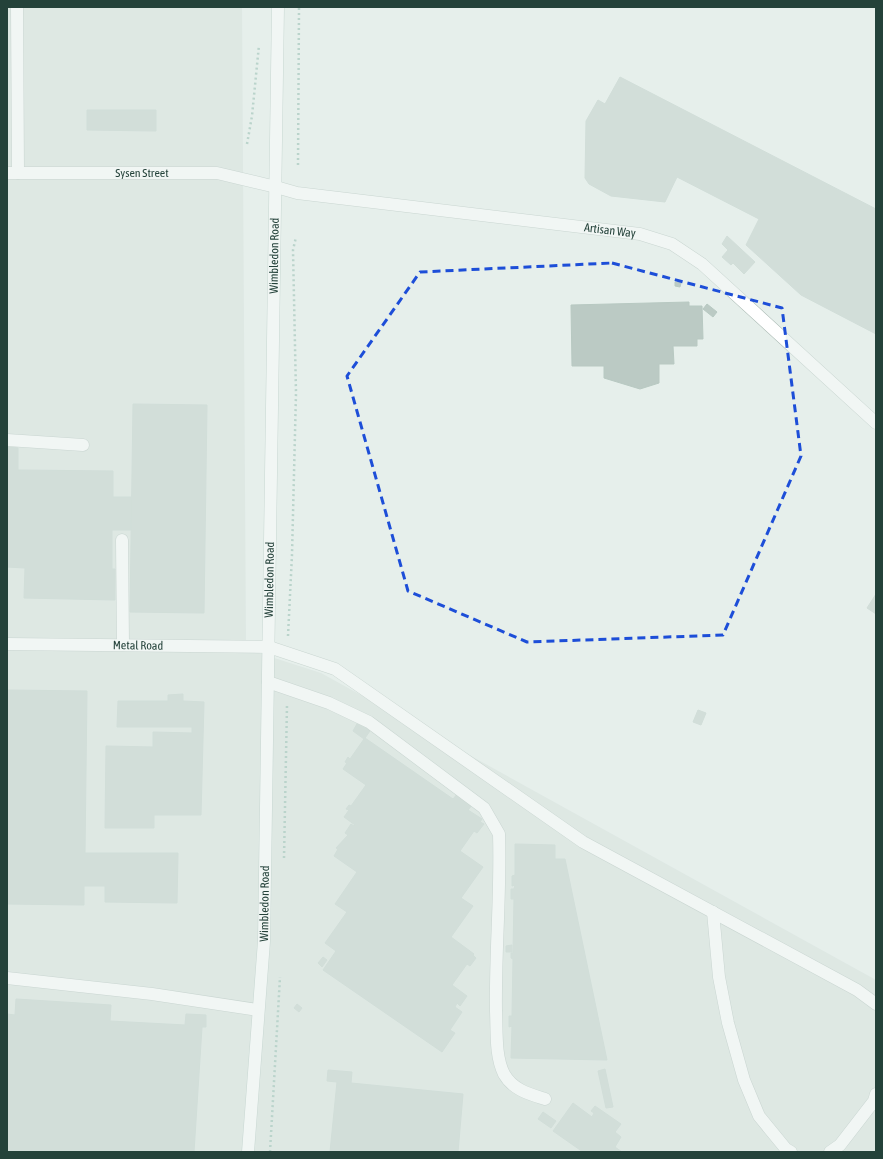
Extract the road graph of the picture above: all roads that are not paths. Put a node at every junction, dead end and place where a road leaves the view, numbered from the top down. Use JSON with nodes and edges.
{"nodes":[{"id":1,"x":17,"y":7,"type":"edge"},
{"id":2,"x":278,"y":7,"type":"edge"},
{"id":3,"x":13,"y":173,"type":"edge"},
{"id":4,"x":276,"y":188,"type":"junction"},
{"id":5,"x":876,"y":423,"type":"edge"},
{"id":6,"x":7,"y":440,"type":"edge"},
{"id":7,"x":83,"y":445,"type":"dead end"},
{"id":8,"x":122,"y":540,"type":"dead end"},
{"id":9,"x":7,"y":644,"type":"edge"},
{"id":10,"x":123,"y":645,"type":"junction"},
{"id":11,"x":269,"y":647,"type":"junction"},
{"id":12,"x":268,"y":682,"type":"junction"},
{"id":13,"x":713,"y":912,"type":"junction"},
{"id":14,"x":7,"y":978,"type":"edge"},
{"id":15,"x":876,"y":1004,"type":"edge"},
{"id":16,"x":258,"y":1010,"type":"junction"},
{"id":17,"x":876,"y":1094,"type":"edge"},
{"id":18,"x":545,"y":1099,"type":"dead end"},
{"id":19,"x":248,"y":1152,"type":"edge"},
{"id":20,"x":791,"y":1152,"type":"edge"},
{"id":21,"x":830,"y":1152,"type":"edge"}],
"edges":[{"from":1,"to":3,"type":"main road"},
{"from":2,"to":4,"type":"main road","name":"Wimbledon Road"},
{"from":3,"to":4,"type":"main road","name":"Sysen Street"},
{"from":4,"to":5,"type":"main road","name":"Artisan Way"},
{"from":4,"to":11,"type":"main road","name":"Wimbledon Road"},
{"from":6,"to":7,"type":"main road"},
{"from":8,"to":10,"type":"main road"},
{"from":9,"to":10,"type":"main road","name":"Metal Road"},
{"from":10,"to":11,"type":"main road","name":"Metal Road"},
{"from":11,"to":12,"type":"main road","name":"Wimbledon Road"},
{"from":11,"to":13,"type":"main road","name":"Metal Road"},
{"from":12,"to":16,"type":"main road","name":"Wimbledon Road"},
{"from":12,"to":18,"type":"main road"},
{"from":13,"to":15,"type":"main road","name":"Metal Road"},
{"from":13,"to":20,"type":"main road"},
{"from":14,"to":16,"type":"main road"},
{"from":16,"to":19,"type":"main road","name":"Wimbledon Road"},
{"from":17,"to":21,"type":"main road"}]}
